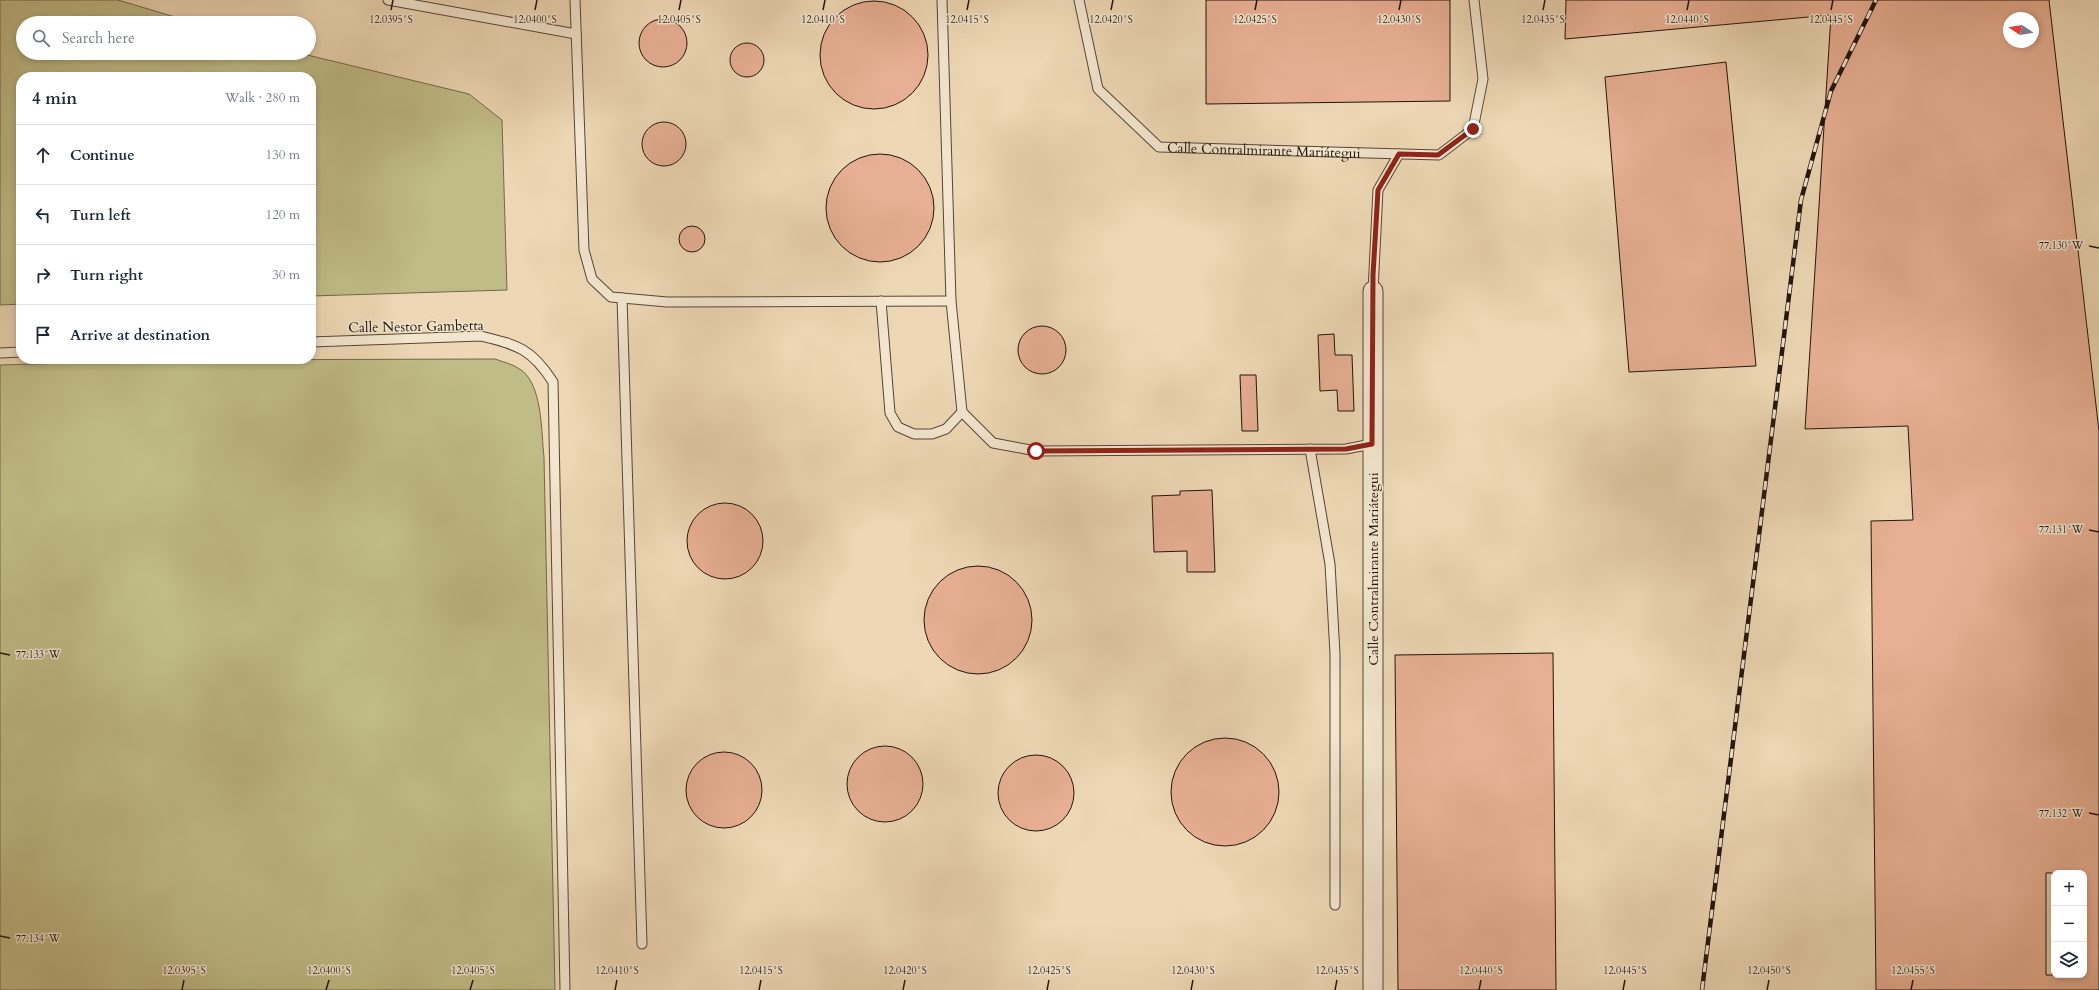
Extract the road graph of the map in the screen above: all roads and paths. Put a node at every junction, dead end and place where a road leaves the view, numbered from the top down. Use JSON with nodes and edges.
{"nodes":[{"id":1,"x":388,"y":0,"type":"edge"},
{"id":2,"x":575,"y":0,"type":"edge"},
{"id":3,"x":942,"y":0,"type":"edge"},
{"id":4,"x":1079,"y":0,"type":"edge"},
{"id":5,"x":1474,"y":0,"type":"edge"},
{"id":6,"x":576,"y":34,"type":"junction"},
{"id":7,"x":1399,"y":154,"type":"junction"},
{"id":8,"x":1373,"y":291,"type":"joint"},
{"id":9,"x":622,"y":298,"type":"junction"},
{"id":10,"x":881,"y":301,"type":"junction"},
{"id":11,"x":951,"y":301,"type":"junction"},
{"id":12,"x":316,"y":342,"type":"edge"},
{"id":13,"x":16,"y":352,"type":"edge"},
{"id":14,"x":0,"y":353,"type":"edge"},
{"id":15,"x":962,"y":412,"type":"junction"},
{"id":16,"x":1372,"y":444,"type":"junction"},
{"id":17,"x":1310,"y":449,"type":"junction"},
{"id":18,"x":1335,"y":905,"type":"dead end"},
{"id":19,"x":642,"y":944,"type":"dead end"},
{"id":20,"x":565,"y":990,"type":"edge"},
{"id":21,"x":1374,"y":990,"type":"edge"}],
"edges":[{"from":1,"to":6,"type":"lane"},
{"from":2,"to":6,"type":"lane"},
{"from":3,"to":11,"type":"lane"},
{"from":4,"to":7,"type":"lane","name":"Calle Contralmirante Mariátegui"},
{"from":5,"to":7,"type":"lane","name":"Calle Contralmirante Mariátegui"},
{"from":6,"to":9,"type":"lane"},
{"from":7,"to":8,"type":"lane","name":"Calle Contralmirante Mariátegui"},
{"from":8,"to":16,"type":"street","name":"Calle Contralmirante Mariátegui"},
{"from":9,"to":10,"type":"lane"},
{"from":9,"to":19,"type":"lane"},
{"from":10,"to":11,"type":"lane"},
{"from":10,"to":15,"type":"lane"},
{"from":11,"to":15,"type":"lane"},
{"from":12,"to":20,"type":"lane","name":"Calle Nestor Gambetta"},
{"from":13,"to":14,"type":"lane"},
{"from":15,"to":17,"type":"lane"},
{"from":16,"to":17,"type":"lane"},
{"from":16,"to":21,"type":"street","name":"Calle Contralmirante Mariátegui"},
{"from":17,"to":18,"type":"lane"}]}
